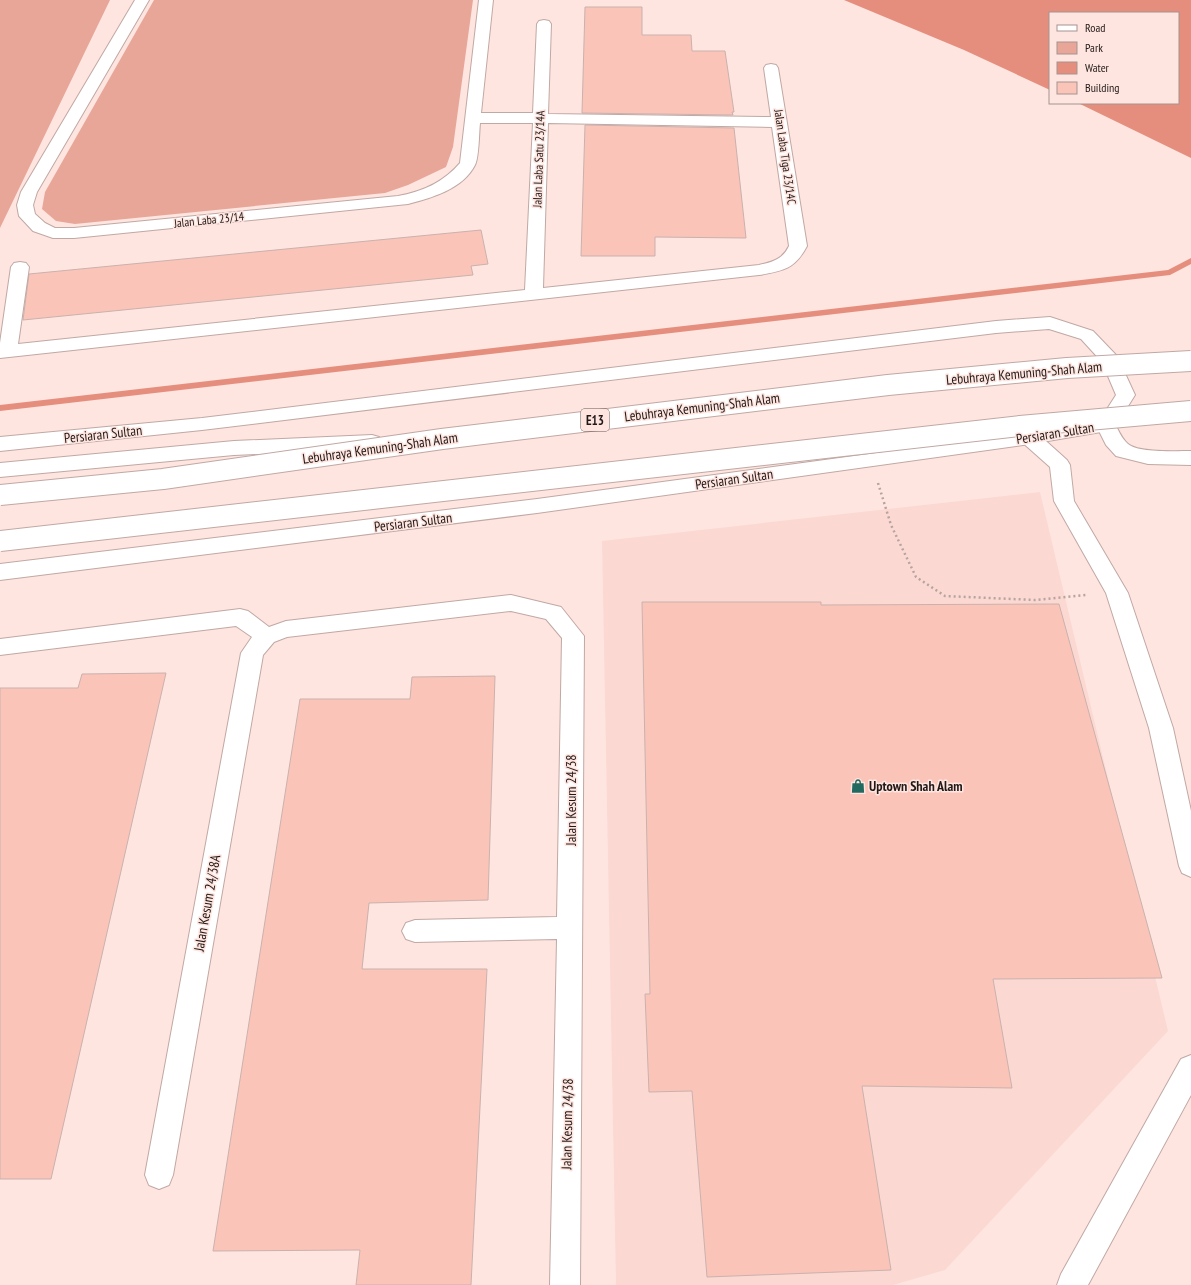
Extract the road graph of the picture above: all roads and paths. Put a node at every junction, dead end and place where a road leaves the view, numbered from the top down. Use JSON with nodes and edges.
{"nodes":[{"id":1,"x":142,"y":0,"type":"edge"},
{"id":2,"x":486,"y":0,"type":"edge"},
{"id":3,"x":544,"y":24,"type":"dead end"},
{"id":4,"x":771,"y":68,"type":"dead end"},
{"id":5,"x":473,"y":118,"type":"junction"},
{"id":6,"x":540,"y":118,"type":"junction"},
{"id":7,"x":779,"y":122,"type":"junction"},
{"id":8,"x":20,"y":267,"type":"dead end"},
{"id":9,"x":534,"y":294,"type":"junction"},
{"id":10,"x":4,"y":352,"type":"edge"},
{"id":11,"x":1191,"y":361,"type":"edge"},
{"id":12,"x":1191,"y":411,"type":"edge"},
{"id":13,"x":1106,"y":425,"type":"junction"},
{"id":14,"x":1030,"y":438,"type":"junction"},
{"id":15,"x":442,"y":439,"type":"junction"},
{"id":16,"x":0,"y":444,"type":"edge"},
{"id":17,"x":1191,"y":458,"type":"edge"},
{"id":18,"x":871,"y":460,"type":"junction"},
{"id":19,"x":0,"y":470,"type":"edge"},
{"id":20,"x":0,"y":495,"type":"edge"},
{"id":21,"x":0,"y":541,"type":"edge"},
{"id":22,"x":0,"y":572,"type":"edge"},
{"id":23,"x":1117,"y":593,"type":"junction"},
{"id":24,"x":266,"y":636,"type":"junction"},
{"id":25,"x":0,"y":647,"type":"edge"},
{"id":26,"x":1191,"y":866,"type":"edge"},
{"id":27,"x":570,"y":928,"type":"junction"},
{"id":28,"x":415,"y":931,"type":"dead end"},
{"id":29,"x":1191,"y":1068,"type":"edge"},
{"id":30,"x":159,"y":1175,"type":"dead end"},
{"id":31,"x":564,"y":1285,"type":"edge"},
{"id":32,"x":1072,"y":1285,"type":"edge"}],
"edges":[{"from":1,"to":5,"type":"main road","name":"Jalan Laba 23/14"},
{"from":2,"to":5,"type":"main road","name":"Jalan Laba 23/14"},
{"from":3,"to":6,"type":"main road","name":"Jalan Laba Satu 23/14A"},
{"from":4,"to":7,"type":"main road","name":"Jalan Laba Tiga 23/14C"},
{"from":5,"to":6,"type":"main road"},
{"from":6,"to":7,"type":"main road"},
{"from":6,"to":9,"type":"main road","name":"Jalan Laba Satu 23/14A"},
{"from":7,"to":9,"type":"main road","name":"Jalan Laba Tiga 23/14C"},
{"from":8,"to":10,"type":"main road"},
{"from":9,"to":10,"type":"main road"},
{"from":11,"to":15,"type":"main road","name":"Lebuhraya Kemuning-Shah Alam","number":"E13","bridge":true},
{"from":12,"to":21,"type":"main road","bridge":true},
{"from":13,"to":14,"type":"main road","name":"Persiaran Sultan"},
{"from":13,"to":16,"type":"main road","name":"Persiaran Sultan"},
{"from":13,"to":17,"type":"main road"},
{"from":14,"to":18,"type":"main road","name":"Persiaran Sultan"},
{"from":14,"to":23,"type":"main road"},
{"from":15,"to":19,"type":"main road","bridge":true},
{"from":15,"to":20,"type":"main road","name":"Lebuhraya Kemuning-Shah Alam","number":"E13","bridge":true},
{"from":18,"to":22,"type":"main road","name":"Persiaran Sultan"},
{"from":18,"to":23,"type":"path"},
{"from":23,"to":26,"type":"main road"},
{"from":24,"to":25,"type":"main road"},
{"from":24,"to":27,"type":"main road","name":"Jalan Kesum 24/38"},
{"from":24,"to":30,"type":"main road","name":"Jalan Kesum 24/38A"},
{"from":27,"to":28,"type":"main road"},
{"from":27,"to":31,"type":"main road","name":"Jalan Kesum 24/38"},
{"from":29,"to":32,"type":"main road"}]}
